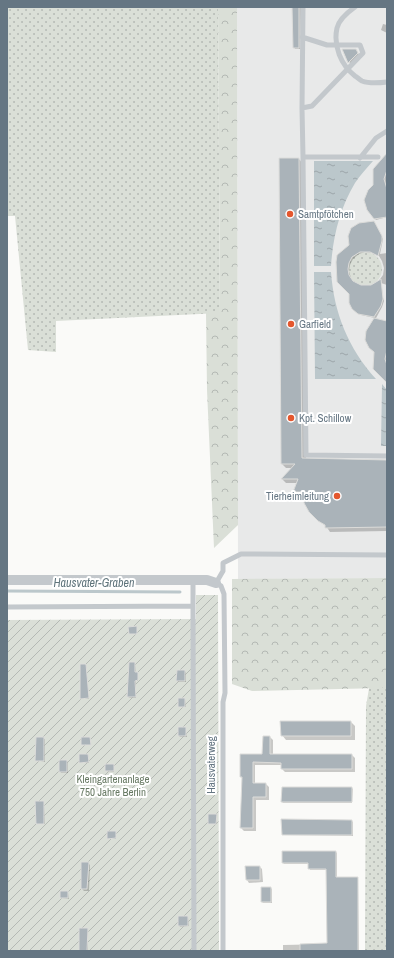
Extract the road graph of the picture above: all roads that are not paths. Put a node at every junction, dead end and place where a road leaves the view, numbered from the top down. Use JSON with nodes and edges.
{"nodes":[{"id":1,"x":303,"y":7,"type":"edge"},
{"id":2,"x":355,"y":7,"type":"edge"},
{"id":3,"x":302,"y":37,"type":"junction"},
{"id":4,"x":336,"y":45,"type":"junction"},
{"id":5,"x":347,"y":70,"type":"junction"},
{"id":6,"x":387,"y":82,"type":"edge"},
{"id":7,"x":302,"y":108,"type":"junction"},
{"id":8,"x":387,"y":131,"type":"edge"},
{"id":9,"x":303,"y":157,"type":"junction"},
{"id":10,"x":378,"y":157,"type":"dead end"},
{"id":11,"x":360,"y":158,"type":"junction"},
{"id":12,"x":387,"y":456,"type":"edge"},
{"id":13,"x":387,"y":555,"type":"edge"},
{"id":14,"x":7,"y":580,"type":"edge"},
{"id":15,"x":193,"y":580,"type":"junction"},
{"id":16,"x":216,"y":583,"type":"junction"},
{"id":17,"x":193,"y":606,"type":"junction"},
{"id":18,"x":7,"y":607,"type":"edge"},
{"id":19,"x":194,"y":951,"type":"edge"},
{"id":20,"x":223,"y":951,"type":"edge"}],
"edges":[{"from":1,"to":3,"type":"lane"},
{"from":2,"to":4,"type":"lane"},
{"from":3,"to":4,"type":"lane"},
{"from":3,"to":7,"type":"lane"},
{"from":4,"to":5,"type":"lane"},
{"from":4,"to":5,"type":"lane"},
{"from":5,"to":6,"type":"lane"},
{"from":5,"to":7,"type":"lane"},
{"from":7,"to":9,"type":"lane"},
{"from":8,"to":11,"type":"lane"},
{"from":9,"to":11,"type":"lane"},
{"from":9,"to":12,"type":"lane"},
{"from":10,"to":11,"type":"lane"},
{"from":13,"to":16,"type":"lane"},
{"from":14,"to":15,"type":"street"},
{"from":15,"to":16,"type":"street"},
{"from":15,"to":17,"type":"lane"},
{"from":16,"to":20,"type":"lane","name":"Hausvaterweg"},
{"from":17,"to":18,"type":"lane"},
{"from":17,"to":19,"type":"lane"}]}
